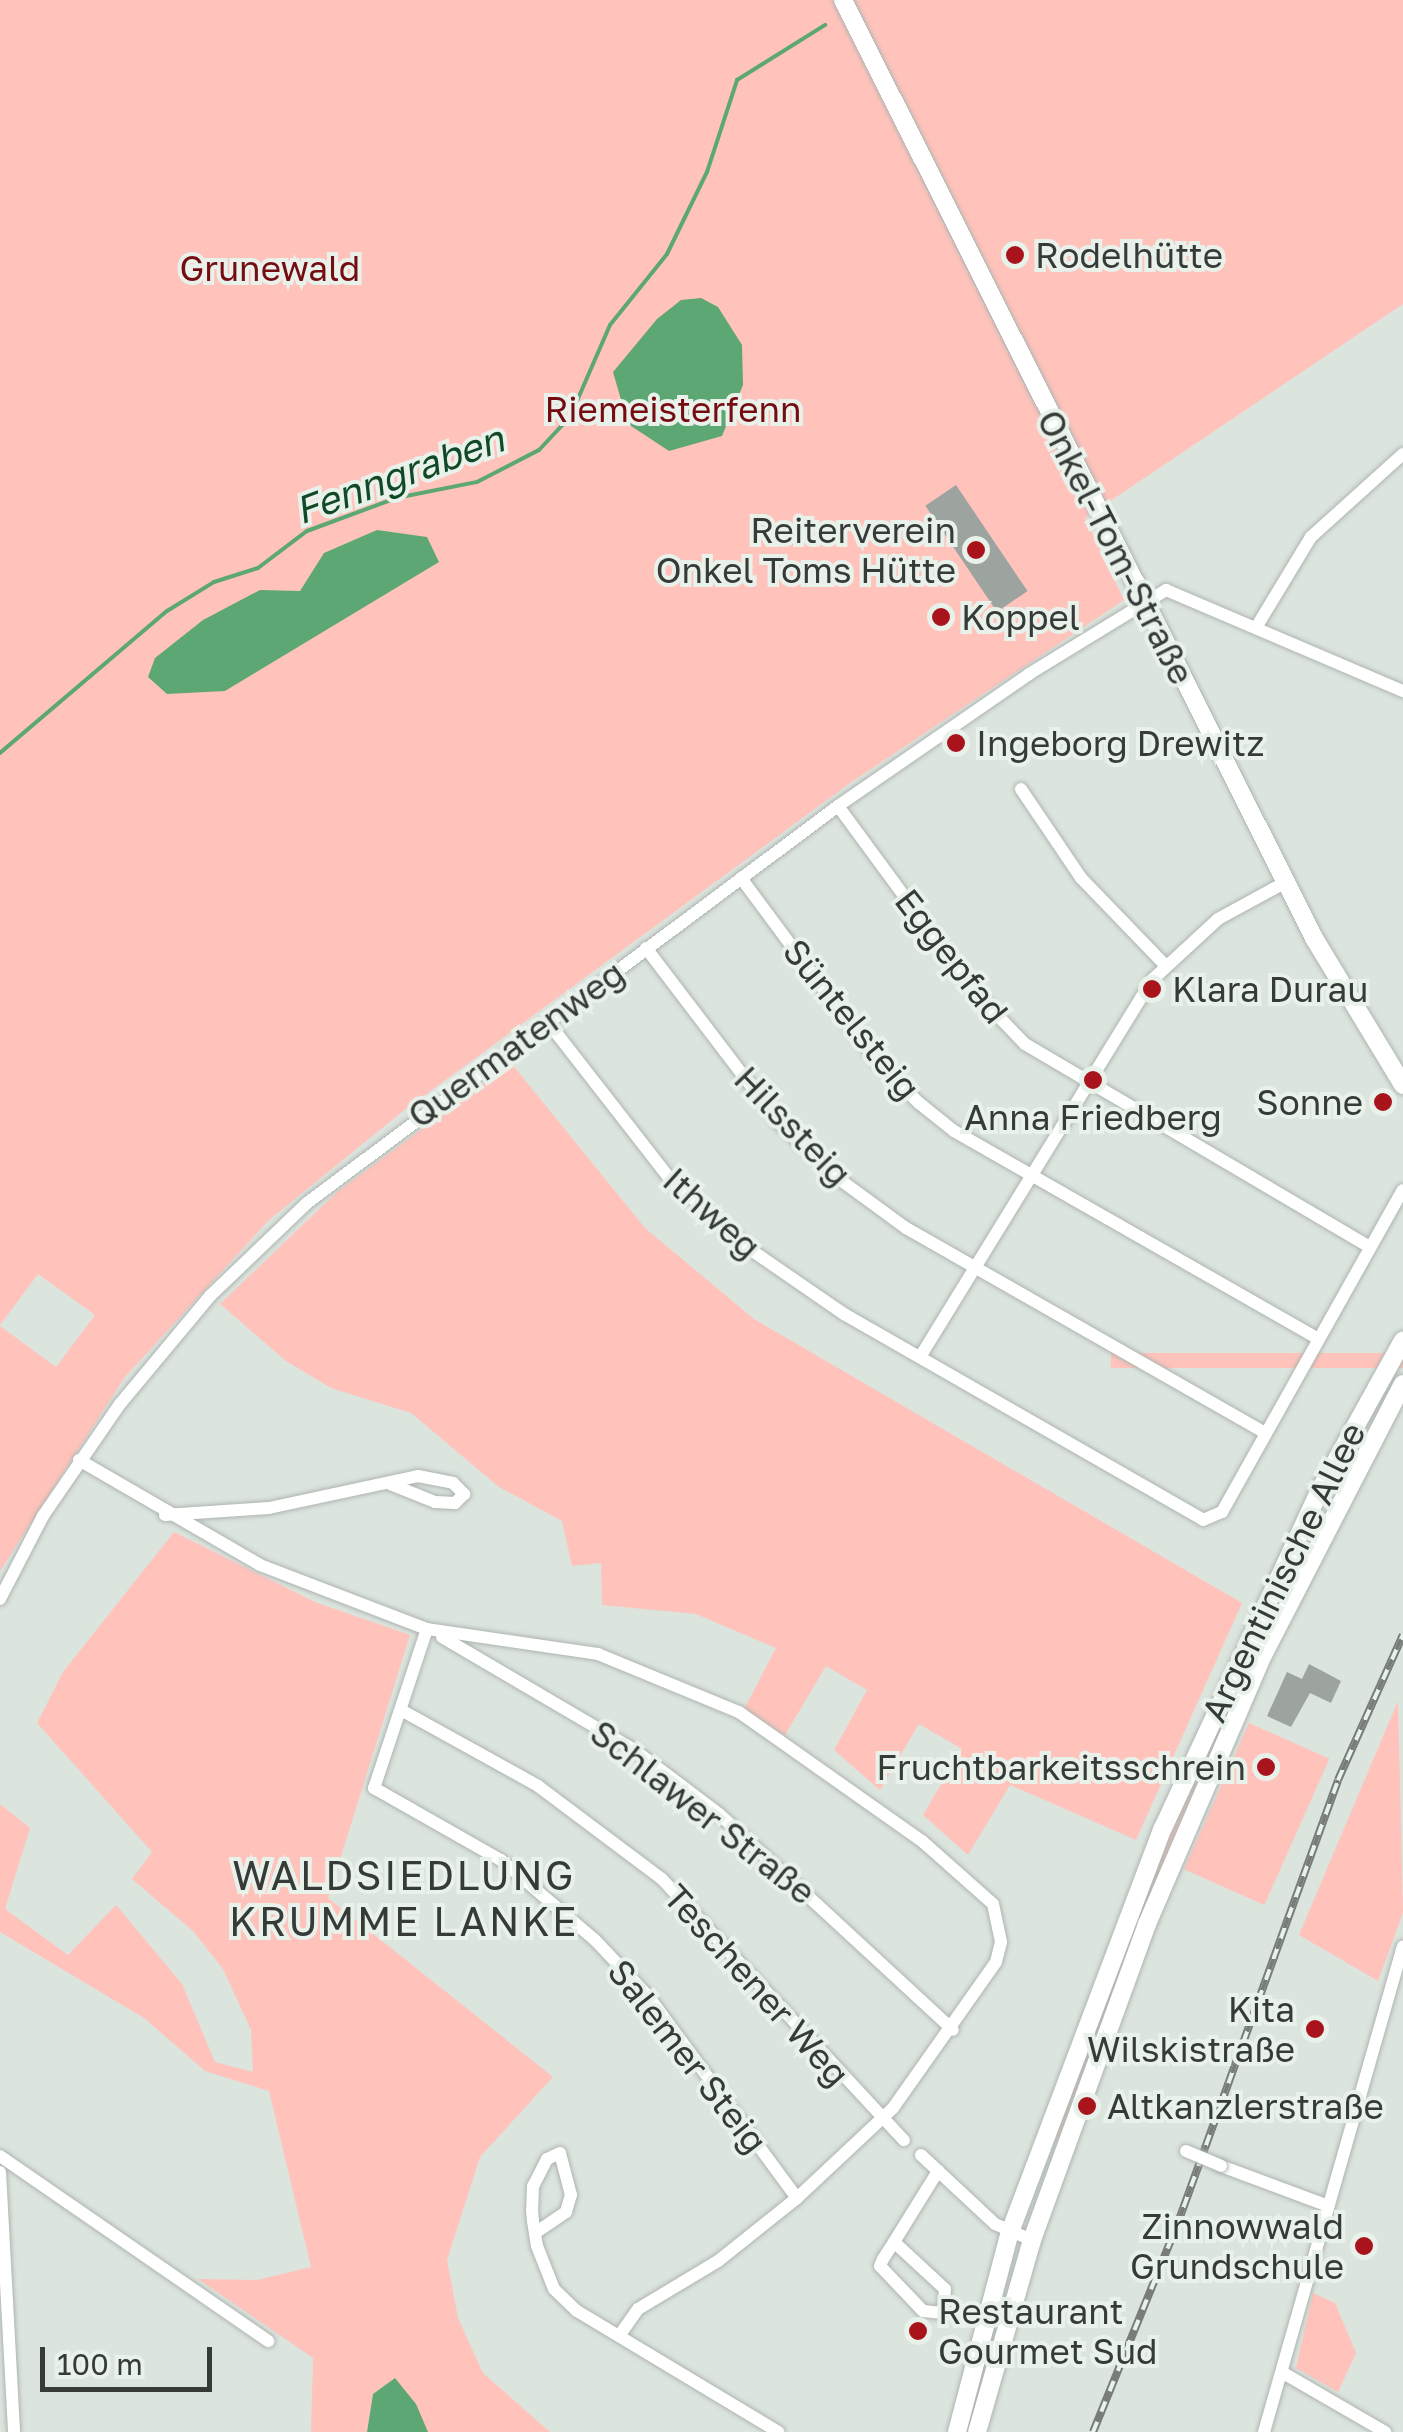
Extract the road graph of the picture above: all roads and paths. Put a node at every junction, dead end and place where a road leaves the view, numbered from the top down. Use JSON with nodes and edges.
{"nodes":[{"id":1,"x":843,"y":0,"type":"edge"},
{"id":2,"x":1403,"y":454,"type":"edge"},
{"id":3,"x":1143,"y":602,"type":"junction"},
{"id":4,"x":1257,"y":626,"type":"junction"},
{"id":5,"x":1403,"y":691,"type":"edge"},
{"id":6,"x":1021,"y":789,"type":"dead end"},
{"id":7,"x":838,"y":806,"type":"junction"},
{"id":8,"x":741,"y":878,"type":"junction"},
{"id":9,"x":1286,"y":882,"type":"junction"},
{"id":10,"x":646,"y":948,"type":"junction"},
{"id":11,"x":1165,"y":965,"type":"junction"},
{"id":12,"x":547,"y":1021,"type":"junction"},
{"id":13,"x":1086,"y":1084,"type":"junction"},
{"id":14,"x":1403,"y":1085,"type":"edge"},
{"id":15,"x":1030,"y":1175,"type":"junction"},
{"id":16,"x":1403,"y":1190,"type":"edge"},
{"id":17,"x":1370,"y":1246,"type":"junction"},
{"id":18,"x":974,"y":1266,"type":"junction"},
{"id":19,"x":1317,"y":1338,"type":"junction"},
{"id":20,"x":1403,"y":1340,"type":"edge"},
{"id":21,"x":920,"y":1357,"type":"junction"},
{"id":22,"x":1403,"y":1384,"type":"edge"},
{"id":23,"x":1266,"y":1433,"type":"junction"},
{"id":24,"x":80,"y":1460,"type":"junction"},
{"id":25,"x":390,"y":1484,"type":"junction"},
{"id":26,"x":163,"y":1514,"type":"junction"},
{"id":27,"x":0,"y":1600,"type":"edge"},
{"id":28,"x":427,"y":1628,"type":"junction"},
{"id":29,"x":401,"y":1710,"type":"junction"},
{"id":30,"x":1403,"y":1946,"type":"edge"},
{"id":31,"x":953,"y":2030,"type":"junction"},
{"id":32,"x":881,"y":2120,"type":"junction"},
{"id":33,"x":904,"y":2140,"type":"dead end"},
{"id":34,"x":1186,"y":2151,"type":"dead end"},
{"id":35,"x":920,"y":2155,"type":"dead end"},
{"id":36,"x":0,"y":2156,"type":"edge"},
{"id":37,"x":938,"y":2171,"type":"junction"},
{"id":38,"x":0,"y":2172,"type":"edge"},
{"id":39,"x":796,"y":2198,"type":"junction"},
{"id":40,"x":1323,"y":2204,"type":"junction"},
{"id":41,"x":535,"y":2232,"type":"junction"},
{"id":42,"x":1010,"y":2232,"type":"junction"},
{"id":43,"x":1032,"y":2240,"type":"junction"},
{"id":44,"x":894,"y":2242,"type":"junction"},
{"id":45,"x":619,"y":2336,"type":"junction"},
{"id":46,"x":268,"y":2341,"type":"dead end"},
{"id":47,"x":1285,"y":2374,"type":"junction"},
{"id":48,"x":14,"y":2432,"type":"edge"},
{"id":49,"x":778,"y":2432,"type":"edge"},
{"id":50,"x":957,"y":2432,"type":"edge"},
{"id":51,"x":977,"y":2432,"type":"edge"},
{"id":52,"x":1264,"y":2432,"type":"edge"},
{"id":53,"x":1385,"y":2432,"type":"edge"}],
"edges":[{"from":1,"to":3,"type":"main road","name":"Onkel-Tom-Straße"},
{"from":2,"to":4,"type":"street"},
{"from":3,"to":4,"type":"street"},
{"from":3,"to":7,"type":"street","name":"Quermatenweg"},
{"from":3,"to":9,"type":"main road","name":"Onkel-Tom-Straße"},
{"from":4,"to":5,"type":"street"},
{"from":6,"to":11,"type":"street"},
{"from":7,"to":8,"type":"street","name":"Quermatenweg"},
{"from":7,"to":13,"type":"street","name":"Eggepfad"},
{"from":8,"to":10,"type":"street","name":"Quermatenweg"},
{"from":8,"to":15,"type":"street","name":"Süntelsteig"},
{"from":9,"to":11,"type":"street"},
{"from":9,"to":14,"type":"main road","name":"Onkel-Tom-Straße"},
{"from":10,"to":12,"type":"street","name":"Quermatenweg"},
{"from":10,"to":18,"type":"street","name":"Hilssteig"},
{"from":11,"to":13,"type":"street"},
{"from":12,"to":21,"type":"street","name":"Ithweg"},
{"from":12,"to":24,"type":"street","name":"Quermatenweg"},
{"from":13,"to":15,"type":"street"},
{"from":13,"to":17,"type":"street","name":"Eggepfad"},
{"from":15,"to":18,"type":"street"},
{"from":15,"to":19,"type":"street","name":"Süntelsteig"},
{"from":16,"to":17,"type":"street"},
{"from":17,"to":19,"type":"street"},
{"from":18,"to":21,"type":"street"},
{"from":18,"to":23,"type":"street","name":"Hilssteig"},
{"from":19,"to":23,"type":"street"},
{"from":20,"to":42,"type":"main road","name":"Argentinische Allee"},
{"from":21,"to":23,"type":"street","name":"Ithweg"},
{"from":22,"to":43,"type":"main road","name":"Argentinische Allee"},
{"from":24,"to":26,"type":"street"},
{"from":24,"to":27,"type":"street","name":"Quermatenweg"},
{"from":25,"to":25,"type":"street"},
{"from":25,"to":26,"type":"street"},
{"from":26,"to":28,"type":"street"},
{"from":28,"to":29,"type":"street"},
{"from":28,"to":31,"type":"street","name":"Schlawer Straße"},
{"from":28,"to":31,"type":"street"},
{"from":29,"to":32,"type":"street","name":"Teschener Weg"},
{"from":29,"to":39,"type":"street","name":"Salemer Steig"},
{"from":30,"to":40,"type":"street"},
{"from":31,"to":32,"type":"street"},
{"from":32,"to":33,"type":"street","name":"Teschener Weg"},
{"from":32,"to":39,"type":"street"},
{"from":34,"to":40,"type":"street","bridge":true},
{"from":35,"to":37,"type":"street"},
{"from":36,"to":46,"type":"street"},
{"from":37,"to":42,"type":"street"},
{"from":37,"to":44,"type":"street"},
{"from":38,"to":48,"type":"street"},
{"from":39,"to":45,"type":"street"},
{"from":40,"to":47,"type":"street"},
{"from":41,"to":41,"type":"street"},
{"from":41,"to":45,"type":"street"},
{"from":42,"to":43,"type":"street"},
{"from":42,"to":50,"type":"main road","name":"Argentinische Allee"},
{"from":43,"to":51,"type":"main road","name":"Argentinische Allee"},
{"from":44,"to":44,"type":"street"},
{"from":45,"to":49,"type":"street"},
{"from":47,"to":52,"type":"street"},
{"from":47,"to":53,"type":"street"}]}
